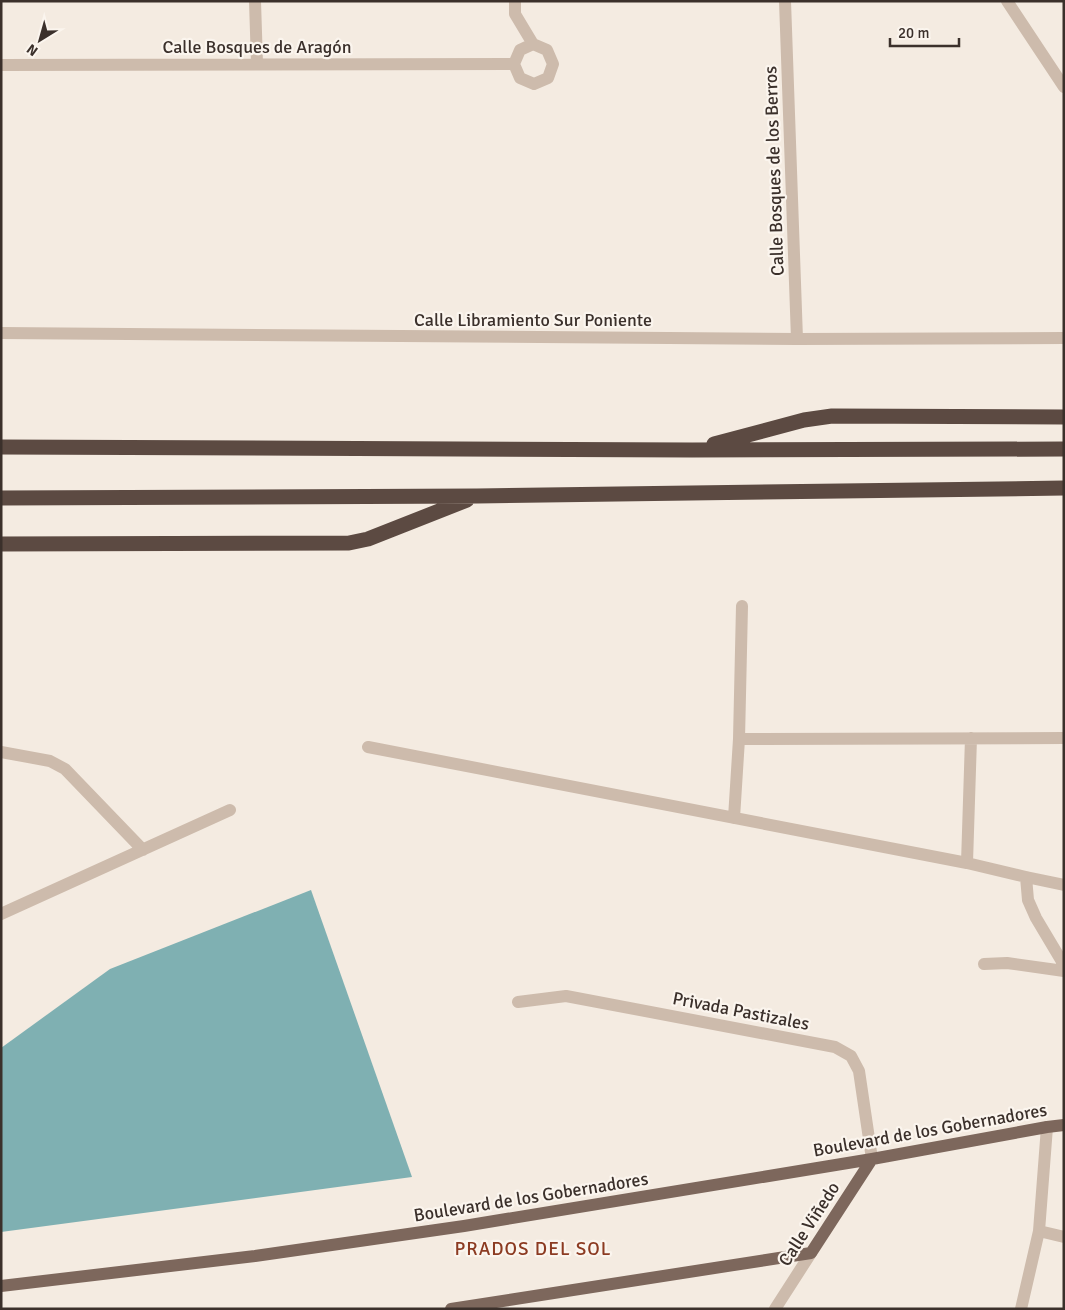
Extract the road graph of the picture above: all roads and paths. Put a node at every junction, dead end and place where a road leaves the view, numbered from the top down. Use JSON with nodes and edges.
{"nodes":[{"id":1,"x":255,"y":1,"type":"edge"},
{"id":2,"x":515,"y":1,"type":"edge"},
{"id":3,"x":785,"y":1,"type":"edge"},
{"id":4,"x":1007,"y":1,"type":"edge"},
{"id":5,"x":533,"y":44,"type":"junction"},
{"id":6,"x":257,"y":64,"type":"junction"},
{"id":7,"x":514,"y":64,"type":"junction"},
{"id":8,"x":1,"y":65,"type":"edge"},
{"id":9,"x":1064,"y":87,"type":"edge"},
{"id":10,"x":1,"y":333,"type":"edge"},
{"id":11,"x":1064,"y":338,"type":"edge"},
{"id":12,"x":797,"y":339,"type":"junction"},
{"id":13,"x":1064,"y":417,"type":"edge"},
{"id":14,"x":1,"y":447,"type":"edge"},
{"id":15,"x":1064,"y":449,"type":"edge"},
{"id":16,"x":692,"y":450,"type":"junction"},
{"id":17,"x":1064,"y":488,"type":"edge"},
{"id":18,"x":477,"y":496,"type":"junction"},
{"id":19,"x":1,"y":498,"type":"edge"},
{"id":20,"x":1,"y":544,"type":"edge"},
{"id":21,"x":742,"y":606,"type":"dead end"},
{"id":22,"x":971,"y":738,"type":"junction"},
{"id":23,"x":1064,"y":738,"type":"edge"},
{"id":24,"x":738,"y":739,"type":"junction"},
{"id":25,"x":368,"y":747,"type":"dead end"},
{"id":26,"x":1,"y":752,"type":"edge"},
{"id":27,"x":230,"y":810,"type":"dead end"},
{"id":28,"x":734,"y":818,"type":"junction"},
{"id":29,"x":143,"y":850,"type":"junction"},
{"id":30,"x":967,"y":863,"type":"junction"},
{"id":31,"x":1026,"y":877,"type":"junction"},
{"id":32,"x":1064,"y":885,"type":"edge"},
{"id":33,"x":1,"y":914,"type":"edge"},
{"id":34,"x":984,"y":964,"type":"dead end"},
{"id":35,"x":1064,"y":965,"type":"edge"},
{"id":36,"x":1064,"y":971,"type":"edge"},
{"id":37,"x":518,"y":1002,"type":"dead end"},
{"id":38,"x":1064,"y":1125,"type":"edge"},
{"id":39,"x":1047,"y":1127,"type":"junction"},
{"id":40,"x":872,"y":1159,"type":"junction"},
{"id":41,"x":1039,"y":1231,"type":"junction"},
{"id":42,"x":1064,"y":1237,"type":"edge"},
{"id":43,"x":811,"y":1253,"type":"junction"},
{"id":44,"x":1,"y":1286,"type":"edge"},
{"id":45,"x":451,"y":1309,"type":"edge"},
{"id":46,"x":775,"y":1309,"type":"edge"},
{"id":47,"x":1021,"y":1309,"type":"edge"}],
"edges":[{"from":1,"to":6,"type":"street"},
{"from":2,"to":5,"type":"street"},
{"from":3,"to":12,"type":"street","name":"Calle Bosques de los Berros"},
{"from":4,"to":9,"type":"street"},
{"from":5,"to":7,"type":"street"},
{"from":5,"to":7,"type":"street"},
{"from":6,"to":7,"type":"street","name":"Calle Bosques de Aragón"},
{"from":6,"to":8,"type":"street","name":"Calle Bosques de Aragón"},
{"from":10,"to":12,"type":"street","name":"Calle Libramiento Sur Poniente"},
{"from":11,"to":12,"type":"street","name":"Calle Libramiento Sur Poniente"},
{"from":13,"to":16,"type":"highway"},
{"from":14,"to":16,"type":"highway"},
{"from":15,"to":16,"type":"highway"},
{"from":17,"to":18,"type":"highway"},
{"from":18,"to":19,"type":"highway"},
{"from":18,"to":20,"type":"highway"},
{"from":21,"to":24,"type":"street"},
{"from":22,"to":23,"type":"street"},
{"from":22,"to":24,"type":"street"},
{"from":22,"to":30,"type":"street"},
{"from":24,"to":28,"type":"street"},
{"from":25,"to":28,"type":"street"},
{"from":26,"to":29,"type":"street"},
{"from":27,"to":29,"type":"street"},
{"from":28,"to":30,"type":"street"},
{"from":29,"to":33,"type":"street"},
{"from":30,"to":31,"type":"street"},
{"from":31,"to":32,"type":"street"},
{"from":31,"to":35,"type":"street"},
{"from":34,"to":36,"type":"street"},
{"from":37,"to":40,"type":"street","name":"Privada Pastizales"},
{"from":38,"to":39,"type":"main road","name":"Boulevard de los Gobernadores"},
{"from":39,"to":40,"type":"main road","name":"Boulevard de los Gobernadores"},
{"from":39,"to":41,"type":"street"},
{"from":40,"to":43,"type":"main road","name":"Calle Viñedo"},
{"from":40,"to":44,"type":"main road","name":"Boulevard de los Gobernadores"},
{"from":41,"to":42,"type":"street"},
{"from":41,"to":47,"type":"street"},
{"from":43,"to":45,"type":"main road"},
{"from":43,"to":46,"type":"street","name":"Calle Viñedo"}]}
